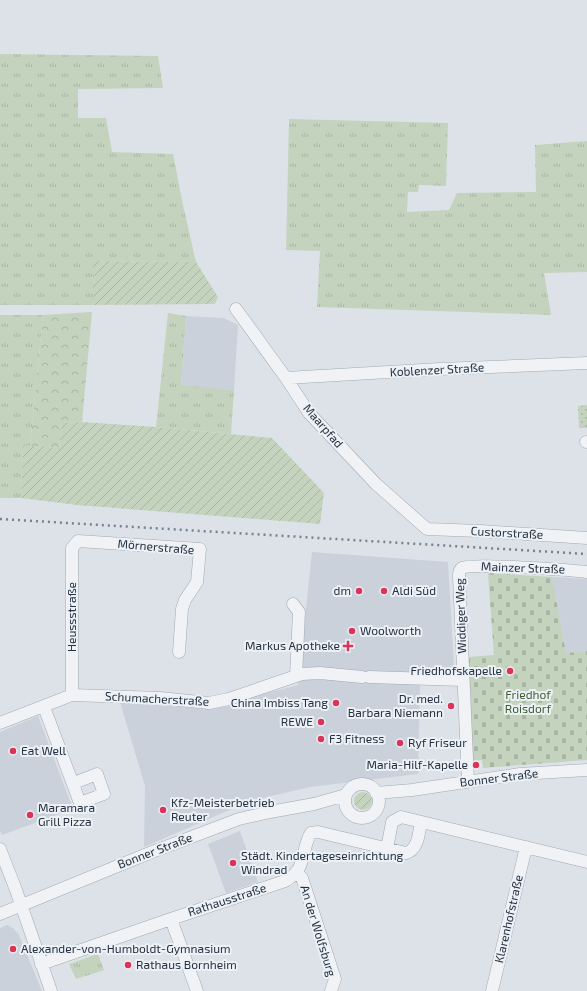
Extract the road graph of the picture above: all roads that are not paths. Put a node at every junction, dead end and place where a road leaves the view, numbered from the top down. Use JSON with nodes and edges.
{"nodes":[{"id":1,"x":236,"y":309,"type":"dead end"},
{"id":2,"x":587,"y":363,"type":"edge"},
{"id":3,"x":286,"y":378,"type":"junction"},
{"id":4,"x":427,"y":529,"type":"joint"},
{"id":5,"x":587,"y":538,"type":"edge"},
{"id":6,"x":78,"y":541,"type":"joint"},
{"id":7,"x":460,"y":570,"type":"joint"},
{"id":8,"x":587,"y":572,"type":"edge"},
{"id":9,"x":293,"y":604,"type":"dead end"},
{"id":10,"x":179,"y":652,"type":"dead end"},
{"id":11,"x":296,"y":676,"type":"junction"},
{"id":12,"x":462,"y":680,"type":"junction"},
{"id":13,"x":72,"y":695,"type":"junction"},
{"id":14,"x":44,"y":707,"type":"junction"},
{"id":15,"x":0,"y":723,"type":"edge"},
{"id":16,"x":587,"y":770,"type":"edge"},
{"id":17,"x":468,"y":781,"type":"junction"},
{"id":18,"x":74,"y":783,"type":"dead end"},
{"id":19,"x":346,"y":795,"type":"junction"},
{"id":20,"x":378,"y":798,"type":"junction"},
{"id":21,"x":314,"y":804,"type":"junction"},
{"id":22,"x":347,"y":810,"type":"junction"},
{"id":23,"x":421,"y":822,"type":"junction"},
{"id":24,"x":526,"y":847,"type":"junction"},
{"id":25,"x":0,"y":849,"type":"edge"},
{"id":26,"x":387,"y":849,"type":"junction"},
{"id":27,"x":587,"y":862,"type":"edge"},
{"id":28,"x":296,"y":872,"type":"junction"},
{"id":29,"x":21,"y":905,"type":"junction"},
{"id":30,"x":0,"y":914,"type":"edge"},
{"id":31,"x":171,"y":919,"type":"junction"},
{"id":32,"x":41,"y":964,"type":"junction"},
{"id":33,"x":51,"y":991,"type":"edge"},
{"id":34,"x":197,"y":991,"type":"edge"},
{"id":35,"x":331,"y":991,"type":"edge"},
{"id":36,"x":492,"y":991,"type":"edge"}],
"edges":[{"from":1,"to":3,"type":"street","name":"Maarpfad"},
{"from":2,"to":3,"type":"street","name":"Koblenzer Straße"},
{"from":3,"to":4,"type":"street","name":"Maarpfad"},
{"from":4,"to":5,"type":"street","name":"Custorstraße"},
{"from":6,"to":10,"type":"street","name":"Mörnerstraße"},
{"from":6,"to":13,"type":"street","name":"Heussstraße"},
{"from":7,"to":8,"type":"street","name":"Mainzer Straße"},
{"from":7,"to":12,"type":"street","name":"Widdiger Weg"},
{"from":9,"to":11,"type":"street"},
{"from":11,"to":12,"type":"street","name":"Schumacherstraße"},
{"from":11,"to":13,"type":"street","name":"Schumacherstraße"},
{"from":12,"to":17,"type":"street","name":"Widdiger Weg"},
{"from":13,"to":14,"type":"street","name":"Schumacherstraße"},
{"from":14,"to":15,"type":"street","name":"Schumacherstraße"},
{"from":14,"to":18,"type":"street"},
{"from":16,"to":17,"type":"street","name":"Bonner Straße"},
{"from":17,"to":20,"type":"street","name":"Bonner Straße"},
{"from":19,"to":20,"type":"street"},
{"from":19,"to":21,"type":"street","name":"Bonner Straße"},
{"from":19,"to":22,"type":"street"},
{"from":20,"to":22,"type":"street"},
{"from":21,"to":22,"type":"street","name":"Bonner Straße"},
{"from":21,"to":29,"type":"street","name":"Bonner Straße"},
{"from":23,"to":24,"type":"street"},
{"from":23,"to":26,"type":"street"},
{"from":23,"to":26,"type":"street"},
{"from":24,"to":27,"type":"street"},
{"from":24,"to":36,"type":"street","name":"Klarenhofstraße"},
{"from":25,"to":29,"type":"street"},
{"from":26,"to":28,"type":"street"},
{"from":28,"to":31,"type":"street","name":"Rathausstraße"},
{"from":28,"to":35,"type":"street","name":"An der Wolfsburg"},
{"from":29,"to":30,"type":"street","name":"Bonner Straße"},
{"from":29,"to":32,"type":"street"},
{"from":31,"to":32,"type":"street","name":"Rathausstraße"},
{"from":31,"to":34,"type":"street"},
{"from":32,"to":33,"type":"street"}]}
